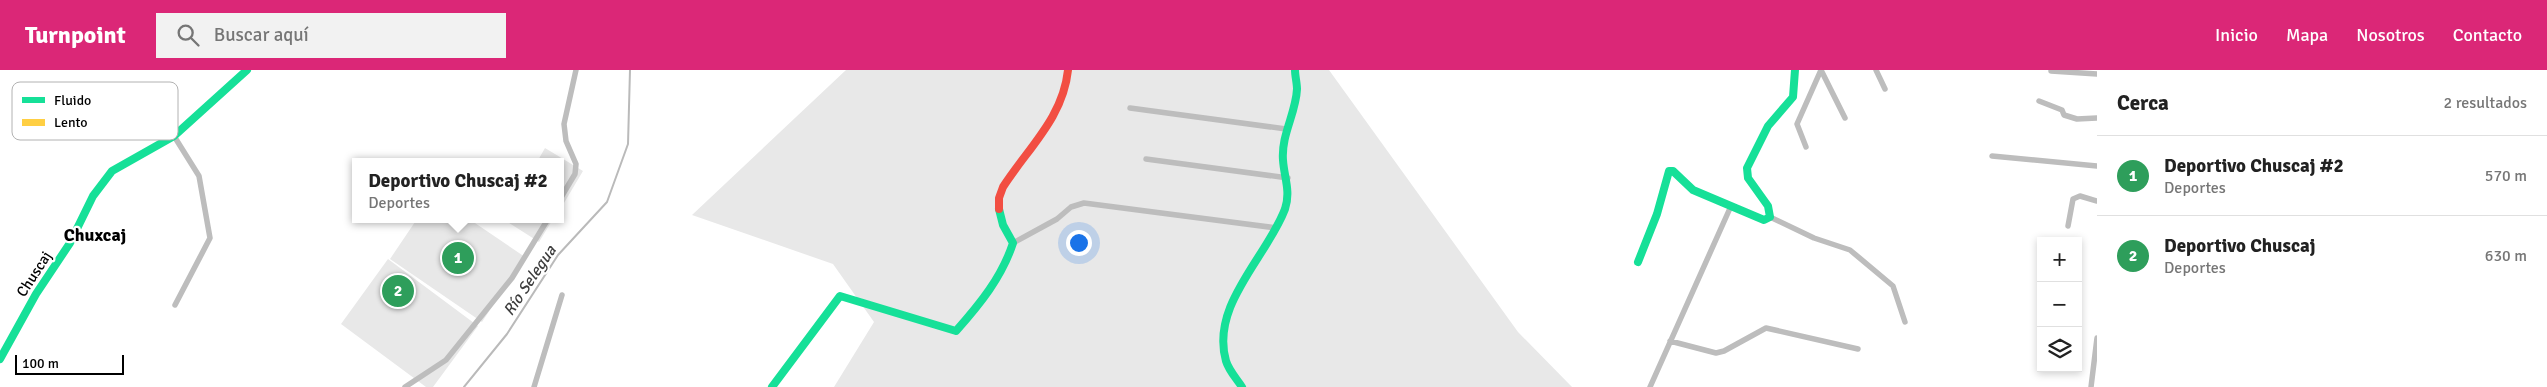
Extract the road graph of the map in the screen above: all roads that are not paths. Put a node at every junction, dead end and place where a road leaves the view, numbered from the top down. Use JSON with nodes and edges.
{"nodes":[{"id":1,"x":247,"y":70,"type":"edge"},
{"id":2,"x":576,"y":70,"type":"edge"},
{"id":3,"x":1068,"y":70,"type":"edge"},
{"id":4,"x":1295,"y":70,"type":"edge"},
{"id":5,"x":1795,"y":70,"type":"edge"},
{"id":6,"x":1876,"y":70,"type":"edge"},
{"id":7,"x":2051,"y":71,"type":"edge"},
{"id":8,"x":2097,"y":74,"type":"edge"},
{"id":9,"x":1884,"y":89,"type":"dead end"},
{"id":10,"x":2039,"y":101,"type":"dead end"},
{"id":11,"x":1130,"y":108,"type":"dead end"},
{"id":12,"x":1845,"y":118,"type":"dead end"},
{"id":13,"x":2097,"y":118,"type":"edge"},
{"id":14,"x":1286,"y":129,"type":"junction"},
{"id":15,"x":178,"y":132,"type":"edge"},
{"id":16,"x":167,"y":140,"type":"edge"},
{"id":17,"x":176,"y":140,"type":"edge"},
{"id":18,"x":1806,"y":147,"type":"dead end"},
{"id":19,"x":1992,"y":156,"type":"dead end"},
{"id":20,"x":1146,"y":159,"type":"dead end"},
{"id":21,"x":2097,"y":166,"type":"edge"},
{"id":22,"x":1288,"y":178,"type":"junction"},
{"id":23,"x":564,"y":192,"type":"edge"},
{"id":24,"x":2097,"y":201,"type":"edge"},
{"id":25,"x":1731,"y":206,"type":"junction"},
{"id":26,"x":1770,"y":217,"type":"junction"},
{"id":27,"x":546,"y":223,"type":"edge"},
{"id":28,"x":2068,"y":226,"type":"dead end"},
{"id":29,"x":1277,"y":228,"type":"junction"},
{"id":30,"x":1013,"y":243,"type":"junction"},
{"id":31,"x":1638,"y":262,"type":"dead end"},
{"id":32,"x":562,"y":295,"type":"dead end"},
{"id":33,"x":175,"y":305,"type":"dead end"},
{"id":34,"x":1905,"y":322,"type":"dead end"},
{"id":35,"x":2097,"y":338,"type":"edge"},
{"id":36,"x":1670,"y":341,"type":"junction"},
{"id":37,"x":1858,"y":349,"type":"dead end"},
{"id":38,"x":2096,"y":358,"type":"edge"},
{"id":39,"x":0,"y":359,"type":"edge"},
{"id":40,"x":405,"y":387,"type":"edge"},
{"id":41,"x":534,"y":387,"type":"edge"},
{"id":42,"x":772,"y":387,"type":"edge"},
{"id":43,"x":1242,"y":387,"type":"edge"},
{"id":44,"x":1650,"y":387,"type":"edge"},
{"id":45,"x":2091,"y":387,"type":"edge"}],
"edges":[{"from":1,"to":15,"type":"street","name":"Chuscaj"},
{"from":2,"to":23,"type":"street"},
{"from":3,"to":30,"type":"street"},
{"from":4,"to":14,"type":"street"},
{"from":5,"to":26,"type":"street"},
{"from":6,"to":9,"type":"street"},
{"from":7,"to":8,"type":"street"},
{"from":10,"to":13,"type":"street"},
{"from":11,"to":14,"type":"street"},
{"from":12,"to":18,"type":"street"},
{"from":14,"to":22,"type":"street"},
{"from":16,"to":39,"type":"street","name":"Chuscaj"},
{"from":17,"to":33,"type":"street"},
{"from":19,"to":21,"type":"street"},
{"from":20,"to":22,"type":"street"},
{"from":22,"to":29,"type":"street"},
{"from":24,"to":28,"type":"street"},
{"from":25,"to":26,"type":"street"},
{"from":25,"to":31,"type":"street"},
{"from":25,"to":36,"type":"street"},
{"from":26,"to":34,"type":"street"},
{"from":27,"to":40,"type":"street"},
{"from":29,"to":30,"type":"street"},
{"from":29,"to":43,"type":"street"},
{"from":30,"to":42,"type":"street"},
{"from":32,"to":41,"type":"street"},
{"from":35,"to":38,"type":"street"},
{"from":36,"to":37,"type":"street"},
{"from":36,"to":44,"type":"street"},
{"from":38,"to":45,"type":"street"}]}
